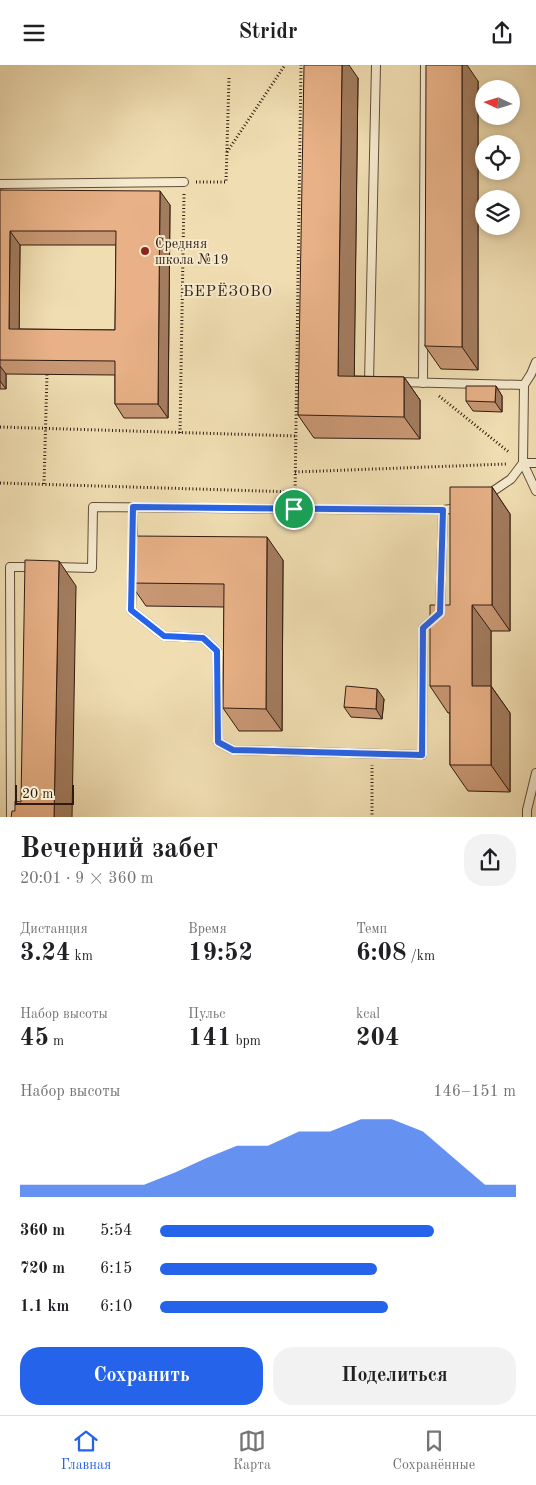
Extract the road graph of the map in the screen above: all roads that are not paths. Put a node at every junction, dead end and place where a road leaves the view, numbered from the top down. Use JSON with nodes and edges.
{"nodes":[{"id":1,"x":376,"y":65,"type":"edge"},
{"id":2,"x":425,"y":65,"type":"edge"},
{"id":3,"x":184,"y":182,"type":"road end"},
{"id":4,"x":0,"y":184,"type":"edge"},
{"id":5,"x":536,"y":362,"type":"edge"},
{"id":6,"x":378,"y":382,"type":"edge"},
{"id":7,"x":387,"y":382,"type":"edge"},
{"id":8,"x":423,"y":383,"type":"junction"},
{"id":9,"x":524,"y":385,"type":"junction"},
{"id":10,"x":523,"y":463,"type":"junction"},
{"id":11,"x":536,"y":463,"type":"edge"},
{"id":12,"x":536,"y":491,"type":"edge"},
{"id":13,"x":480,"y":500,"type":"edge"},
{"id":14,"x":133,"y":507,"type":"junction"},
{"id":15,"x":468,"y":507,"type":"edge"},
{"id":16,"x":443,"y":510,"type":"junction"},
{"id":17,"x":132,"y":554,"type":"edge"},
{"id":18,"x":132,"y":573,"type":"edge"},
{"id":19,"x":536,"y":773,"type":"edge"},
{"id":20,"x":11,"y":817,"type":"edge"},
{"id":21,"x":527,"y":817,"type":"edge"}],
"edges":[{"from":1,"to":6,"type":"lane"},
{"from":2,"to":8,"type":"lane"},
{"from":3,"to":4,"type":"lane"},
{"from":5,"to":9,"type":"lane"},
{"from":7,"to":8,"type":"lane"},
{"from":8,"to":9,"type":"lane"},
{"from":9,"to":10,"type":"lane"},
{"from":10,"to":11,"type":"lane"},
{"from":10,"to":12,"type":"lane"},
{"from":10,"to":13,"type":"lane"},
{"from":14,"to":16,"type":"lane"},
{"from":14,"to":17,"type":"lane"},
{"from":14,"to":20,"type":"lane"},
{"from":15,"to":16,"type":"lane"},
{"from":16,"to":18,"type":"lane"},
{"from":19,"to":21,"type":"lane"}]}
